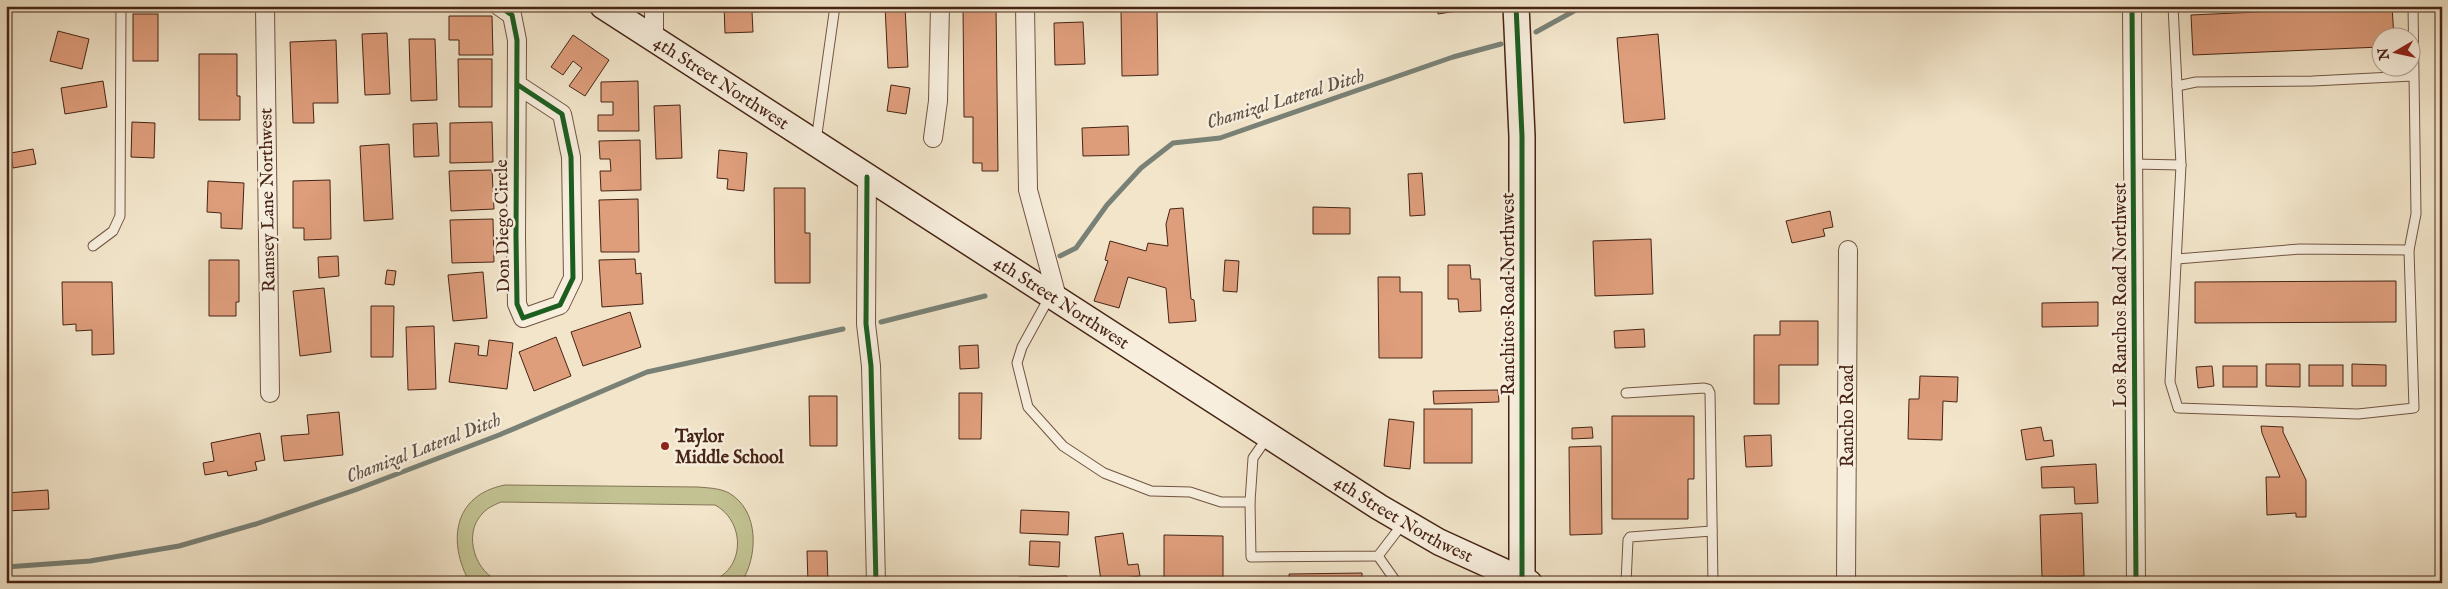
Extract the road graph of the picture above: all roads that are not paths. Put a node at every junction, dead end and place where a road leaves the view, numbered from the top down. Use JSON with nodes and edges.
{"nodes":[{"id":1,"x":121,"y":6,"type":"edge"},
{"id":2,"x":265,"y":6,"type":"edge"},
{"id":3,"x":500,"y":6,"type":"edge"},
{"id":4,"x":603,"y":6,"type":"edge"},
{"id":5,"x":654,"y":6,"type":"edge"},
{"id":6,"x":835,"y":6,"type":"edge"},
{"id":7,"x":940,"y":6,"type":"edge"},
{"id":8,"x":1025,"y":6,"type":"edge"},
{"id":9,"x":1516,"y":6,"type":"edge"},
{"id":10,"x":2132,"y":6,"type":"edge"},
{"id":11,"x":2173,"y":6,"type":"edge"},
{"id":12,"x":2413,"y":6,"type":"edge"},
{"id":13,"x":2413,"y":28,"type":"edge"},
{"id":14,"x":654,"y":37,"type":"junction"},
{"id":15,"x":2373,"y":78,"type":"edge"},
{"id":16,"x":2413,"y":78,"type":"edge"},
{"id":17,"x":518,"y":85,"type":"junction"},
{"id":18,"x":2177,"y":86,"type":"junction"},
{"id":19,"x":933,"y":138,"type":"dead end"},
{"id":20,"x":816,"y":144,"type":"junction"},
{"id":21,"x":2133,"y":164,"type":"junction"},
{"id":22,"x":2181,"y":166,"type":"junction"},
{"id":23,"x":867,"y":177,"type":"junction"},
{"id":24,"x":93,"y":246,"type":"dead end"},
{"id":25,"x":1848,"y":250,"type":"dead end"},
{"id":26,"x":2409,"y":250,"type":"junction"},
{"id":27,"x":2177,"y":259,"type":"junction"},
{"id":28,"x":1054,"y":296,"type":"junction"},
{"id":29,"x":270,"y":393,"type":"dead end"},
{"id":30,"x":1626,"y":393,"type":"dead end"},
{"id":31,"x":1269,"y":435,"type":"junction"},
{"id":32,"x":1250,"y":502,"type":"junction"},
{"id":33,"x":1404,"y":521,"type":"junction"},
{"id":34,"x":1712,"y":531,"type":"junction"},
{"id":35,"x":1378,"y":556,"type":"junction"},
{"id":36,"x":1524,"y":582,"type":"edge"},
{"id":37,"x":876,"y":583,"type":"edge"},
{"id":38,"x":1396,"y":583,"type":"edge"},
{"id":39,"x":1626,"y":583,"type":"edge"},
{"id":40,"x":1713,"y":583,"type":"edge"},
{"id":41,"x":1846,"y":583,"type":"edge"},
{"id":42,"x":2136,"y":583,"type":"edge"}],
"edges":[{"from":1,"to":24,"type":"lane"},
{"from":2,"to":29,"type":"street","name":"Ramsey Lane Northwest"},
{"from":3,"to":17,"type":"street","name":"Don Diego Circle"},
{"from":4,"to":14,"type":"main road","name":"4th Street Northwest"},
{"from":5,"to":14,"type":"street"},
{"from":6,"to":20,"type":"lane"},
{"from":7,"to":19,"type":"street"},
{"from":8,"to":28,"type":"street"},
{"from":9,"to":36,"type":"main road","name":"Ranchitos Road Northwest"},
{"from":10,"to":21,"type":"street","name":"Los Ranchos Road Northwest"},
{"from":11,"to":18,"type":"lane"},
{"from":12,"to":13,"type":"lane"},
{"from":14,"to":20,"type":"main road","name":"4th Street Northwest"},
{"from":15,"to":18,"type":"lane"},
{"from":16,"to":26,"type":"lane"},
{"from":17,"to":17,"type":"street","name":"Don Diego Circle"},
{"from":18,"to":22,"type":"lane"},
{"from":20,"to":23,"type":"main road","name":"4th Street Northwest"},
{"from":21,"to":22,"type":"lane"},
{"from":21,"to":42,"type":"street","name":"Los Ranchos Road Northwest"},
{"from":22,"to":27,"type":"lane"},
{"from":23,"to":28,"type":"main road","name":"4th Street Northwest"},
{"from":23,"to":37,"type":"street"},
{"from":25,"to":41,"type":"street","name":"Rancho Road"},
{"from":26,"to":27,"type":"lane"},
{"from":26,"to":27,"type":"lane"},
{"from":28,"to":31,"type":"main road","name":"4th Street Northwest"},
{"from":28,"to":32,"type":"lane"},
{"from":30,"to":34,"type":"lane"},
{"from":31,"to":32,"type":"lane"},
{"from":31,"to":33,"type":"main road","name":"4th Street Northwest"},
{"from":32,"to":35,"type":"lane"},
{"from":33,"to":35,"type":"lane"},
{"from":33,"to":36,"type":"main road","name":"4th Street Northwest"},
{"from":34,"to":39,"type":"lane"},
{"from":34,"to":40,"type":"lane"},
{"from":35,"to":38,"type":"lane"}]}
